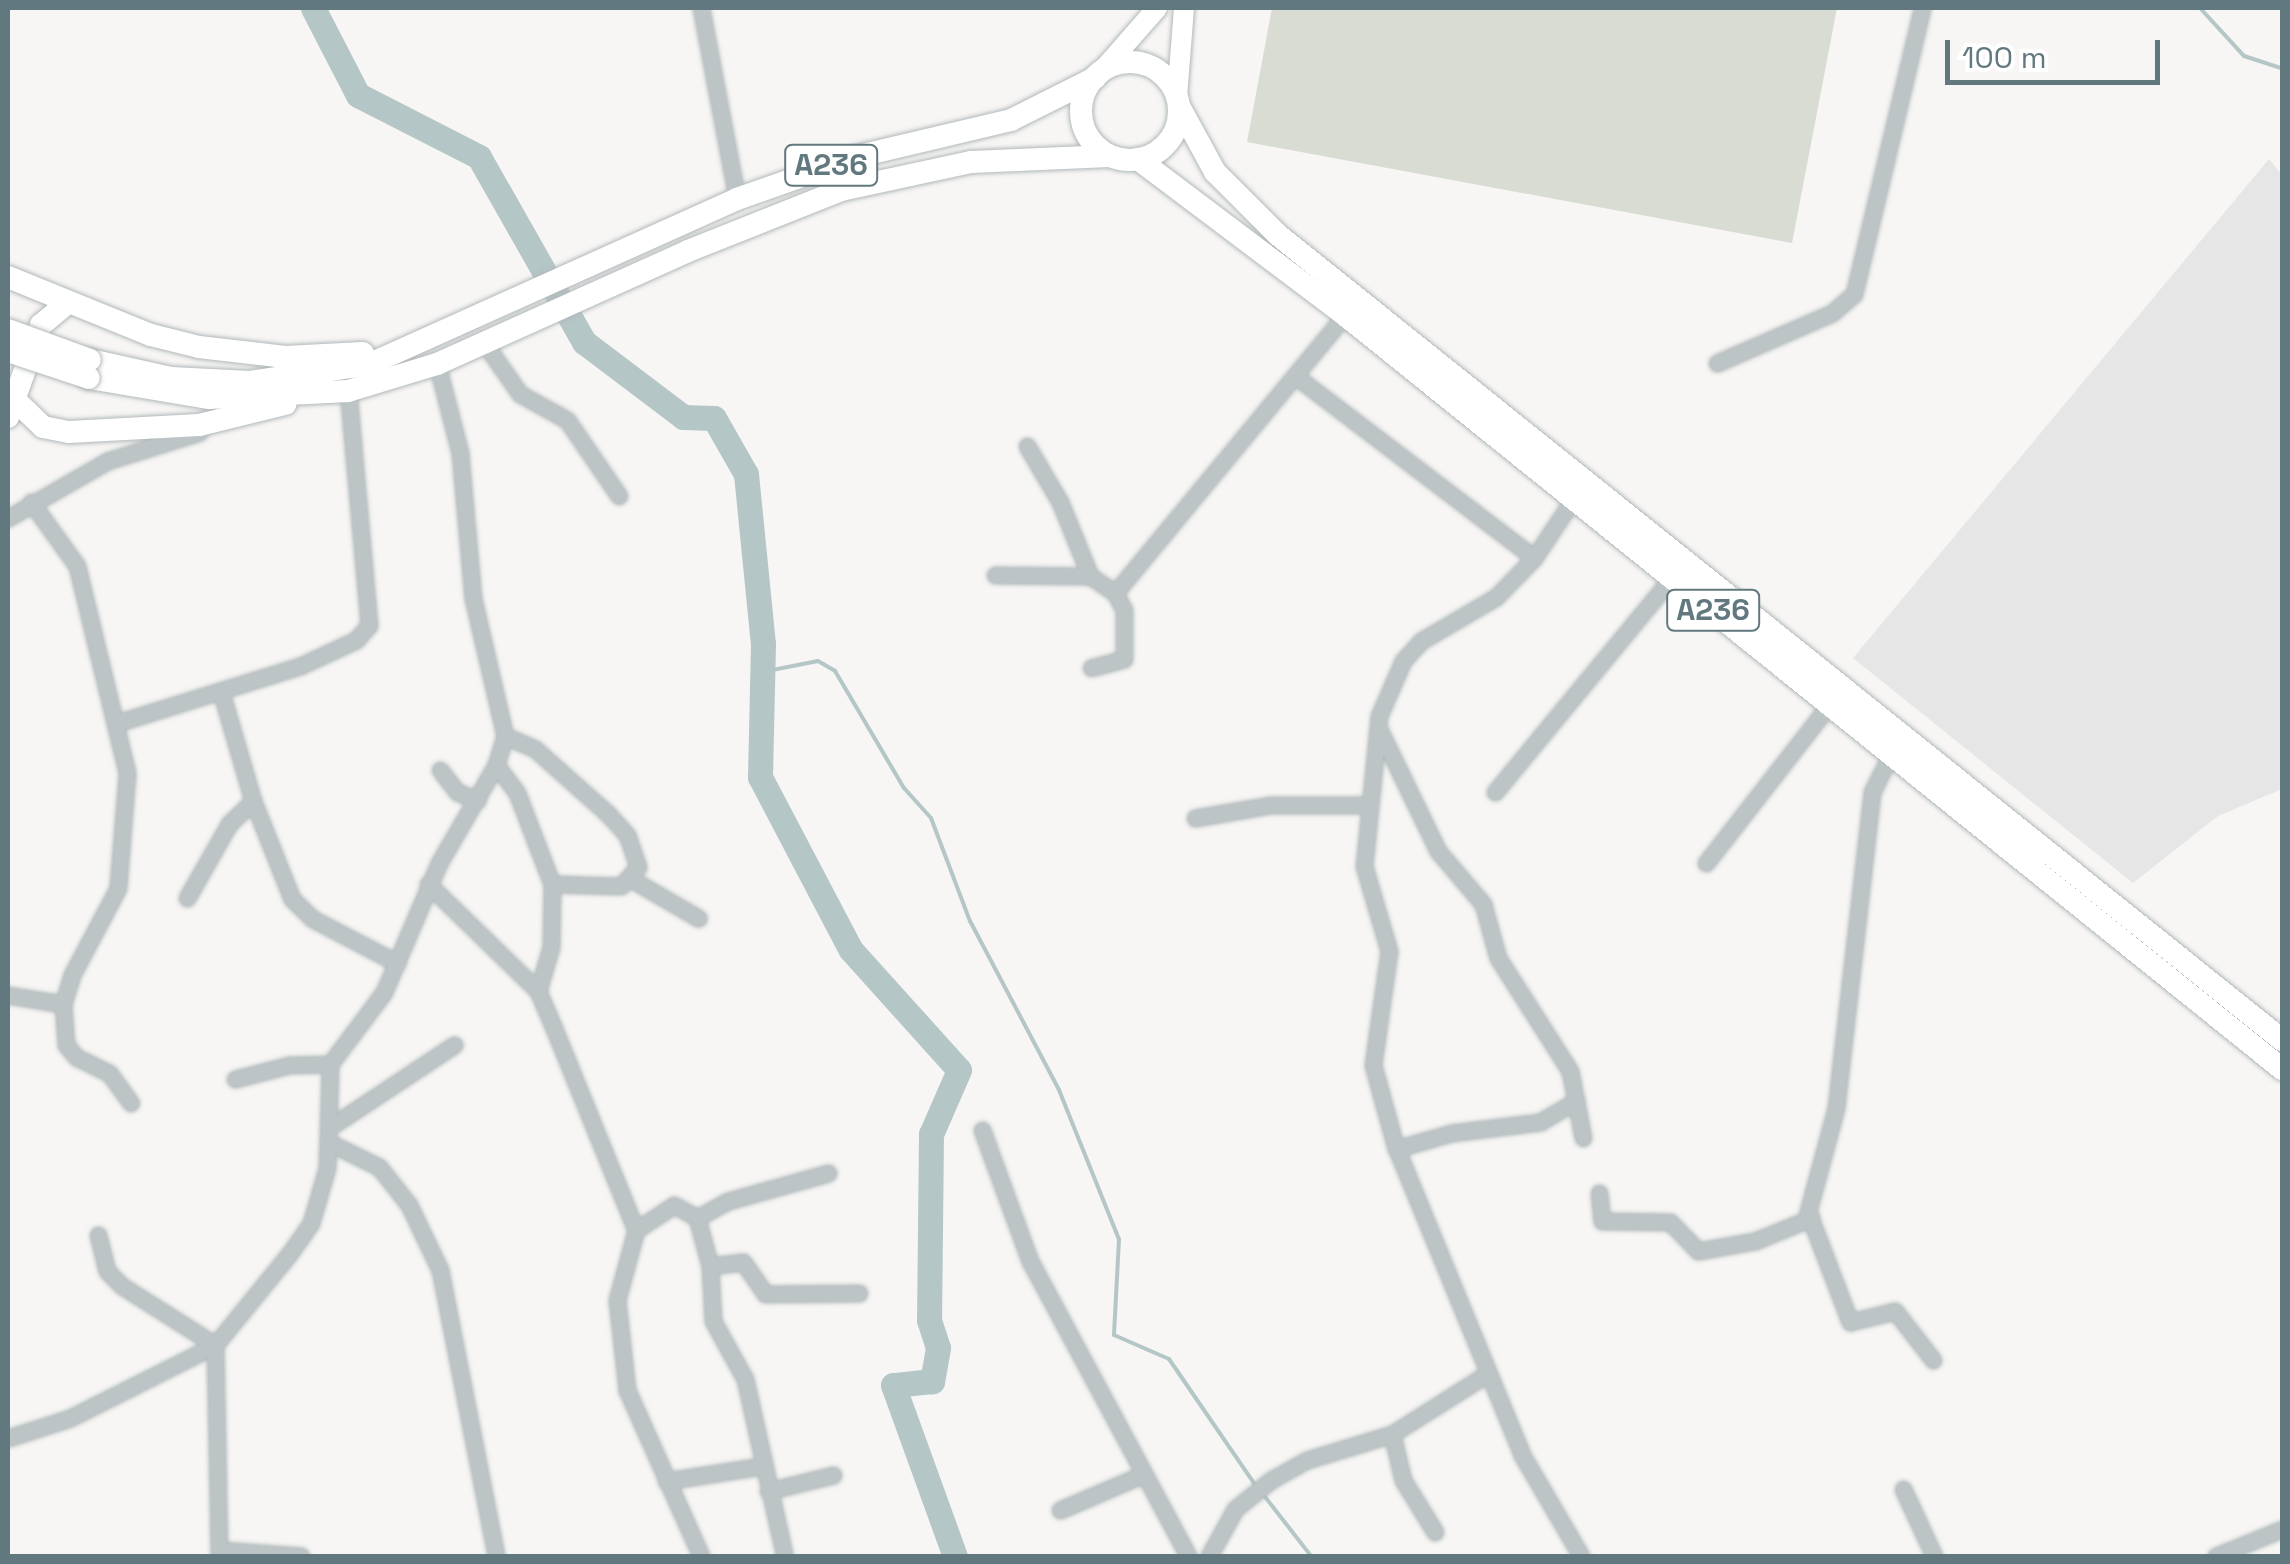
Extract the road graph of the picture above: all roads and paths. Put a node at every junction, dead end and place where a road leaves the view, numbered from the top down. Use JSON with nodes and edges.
{"nodes":[{"id":1,"x":701,"y":8,"type":"edge"},
{"id":2,"x":1157,"y":8,"type":"edge"},
{"id":3,"x":1184,"y":8,"type":"edge"},
{"id":4,"x":1922,"y":8,"type":"edge"},
{"id":5,"x":1098,"y":75,"type":"junction"},
{"id":6,"x":1178,"y":102,"type":"junction"},
{"id":7,"x":1110,"y":156,"type":"junction"},
{"id":8,"x":1138,"y":159,"type":"junction"},
{"id":9,"x":736,"y":199,"type":"junction"},
{"id":10,"x":8,"y":277,"type":"edge"},
{"id":11,"x":66,"y":304,"type":"junction"},
{"id":12,"x":1345,"y":315,"type":"junction"},
{"id":13,"x":8,"y":330,"type":"edge"},
{"id":14,"x":449,"y":333,"type":"junction"},
{"id":15,"x":484,"y":344,"type":"junction"},
{"id":16,"x":8,"y":352,"type":"edge"},
{"id":17,"x":1717,"y":363,"type":"dead end"},
{"id":18,"x":438,"y":364,"type":"junction"},
{"id":19,"x":89,"y":369,"type":"junction"},
{"id":20,"x":1298,"y":378,"type":"junction"},
{"id":21,"x":348,"y":391,"type":"junction"},
{"id":22,"x":300,"y":397,"type":"junction"},
{"id":23,"x":11,"y":408,"type":"edge"},
{"id":24,"x":242,"y":419,"type":"junction"},
{"id":25,"x":1027,"y":446,"type":"dead end"},
{"id":26,"x":618,"y":496,"type":"dead end"},
{"id":27,"x":1574,"y":498,"type":"junction"},
{"id":28,"x":31,"y":502,"type":"junction"},
{"id":29,"x":8,"y":518,"type":"edge"},
{"id":30,"x":1534,"y":558,"type":"junction"},
{"id":31,"x":995,"y":574,"type":"dead end"},
{"id":32,"x":1090,"y":576,"type":"junction"},
{"id":33,"x":1672,"y":577,"type":"junction"},
{"id":34,"x":1115,"y":593,"type":"junction"},
{"id":35,"x":1091,"y":668,"type":"dead end"},
{"id":36,"x":222,"y":695,"type":"junction"},
{"id":37,"x":1830,"y":705,"type":"junction"},
{"id":38,"x":118,"y":723,"type":"junction"},
{"id":39,"x":1378,"y":725,"type":"junction"},
{"id":40,"x":505,"y":736,"type":"junction"},
{"id":41,"x":1898,"y":743,"type":"junction"},
{"id":42,"x":496,"y":766,"type":"junction"},
{"id":43,"x":440,"y":770,"type":"dead end"},
{"id":44,"x":1495,"y":792,"type":"dead end"},
{"id":45,"x":477,"y":800,"type":"junction"},
{"id":46,"x":252,"y":801,"type":"junction"},
{"id":47,"x":1368,"y":805,"type":"junction"},
{"id":48,"x":1195,"y":818,"type":"dead end"},
{"id":49,"x":1706,"y":863,"type":"dead end"},
{"id":50,"x":631,"y":880,"type":"junction"},
{"id":51,"x":428,"y":884,"type":"junction"},
{"id":52,"x":552,"y":884,"type":"junction"},
{"id":53,"x":187,"y":898,"type":"dead end"},
{"id":54,"x":698,"y":918,"type":"dead end"},
{"id":55,"x":397,"y":963,"type":"junction"},
{"id":56,"x":538,"y":991,"type":"junction"},
{"id":57,"x":8,"y":995,"type":"edge"},
{"id":58,"x":64,"y":1004,"type":"junction"},
{"id":59,"x":2282,"y":1040,"type":"edge"},
{"id":60,"x":454,"y":1045,"type":"dead end"},
{"id":61,"x":330,"y":1064,"type":"junction"},
{"id":62,"x":2282,"y":1069,"type":"edge"},
{"id":63,"x":236,"y":1079,"type":"dead end"},
{"id":64,"x":1576,"y":1101,"type":"junction"},
{"id":65,"x":131,"y":1103,"type":"dead end"},
{"id":66,"x":982,"y":1130,"type":"dead end"},
{"id":67,"x":330,"y":1135,"type":"junction"},
{"id":68,"x":1583,"y":1138,"type":"dead end"},
{"id":69,"x":1396,"y":1149,"type":"junction"},
{"id":70,"x":828,"y":1173,"type":"dead end"},
{"id":71,"x":1599,"y":1193,"type":"dead end"},
{"id":72,"x":696,"y":1218,"type":"junction"},
{"id":73,"x":1810,"y":1218,"type":"junction"},
{"id":74,"x":636,"y":1230,"type":"junction"},
{"id":75,"x":98,"y":1235,"type":"dead end"},
{"id":76,"x":710,"y":1266,"type":"junction"},
{"id":77,"x":858,"y":1293,"type":"dead end"},
{"id":78,"x":215,"y":1345,"type":"junction"},
{"id":79,"x":1933,"y":1360,"type":"dead end"},
{"id":80,"x":1487,"y":1374,"type":"junction"},
{"id":81,"x":1392,"y":1434,"type":"junction"},
{"id":82,"x":8,"y":1438,"type":"edge"},
{"id":83,"x":762,"y":1466,"type":"junction"},
{"id":84,"x":1144,"y":1474,"type":"junction"},
{"id":85,"x":833,"y":1475,"type":"dead end"},
{"id":86,"x":666,"y":1481,"type":"junction"},
{"id":87,"x":1903,"y":1489,"type":"dead end"},
{"id":88,"x":768,"y":1491,"type":"junction"},
{"id":89,"x":1060,"y":1510,"type":"dead end"},
{"id":90,"x":2282,"y":1529,"type":"edge"},
{"id":91,"x":1435,"y":1532,"type":"dead end"},
{"id":92,"x":220,"y":1553,"type":"edge"},
{"id":93,"x":784,"y":1554,"type":"dead end"},
{"id":94,"x":301,"y":1556,"type":"edge"},
{"id":95,"x":496,"y":1556,"type":"edge"},
{"id":96,"x":701,"y":1556,"type":"edge"},
{"id":97,"x":1188,"y":1556,"type":"edge"},
{"id":98,"x":1208,"y":1556,"type":"edge"},
{"id":99,"x":1581,"y":1556,"type":"edge"},
{"id":100,"x":1934,"y":1556,"type":"edge"},
{"id":101,"x":2216,"y":1556,"type":"edge"}],
"edges":[{"from":1,"to":9,"type":"street"},
{"from":2,"to":5,"type":"main road"},
{"from":3,"to":6,"type":"main road"},
{"from":4,"to":17,"type":"street"},
{"from":5,"to":6,"type":"highway","number":"A236"},
{"from":5,"to":7,"type":"highway"},
{"from":5,"to":9,"type":"highway","number":"A236"},
{"from":6,"to":8,"type":"highway"},
{"from":6,"to":41,"type":"highway","number":"A236"},
{"from":7,"to":8,"type":"highway","number":"A236"},
{"from":7,"to":15,"type":"highway","number":"A236"},
{"from":8,"to":12,"type":"highway","number":"A236"},
{"from":9,"to":14,"type":"highway","number":"A236"},
{"from":10,"to":11,"type":"highway"},
{"from":11,"to":14,"type":"highway"},
{"from":11,"to":23,"type":"highway"},
{"from":12,"to":20,"type":"street"},
{"from":12,"to":27,"type":"highway","number":"A236"},
{"from":13,"to":19,"type":"highway","number":"A236","bridge":true},
{"from":14,"to":19,"type":"highway","number":"A236"},
{"from":15,"to":18,"type":"highway","number":"A236"},
{"from":15,"to":26,"type":"street"},
{"from":16,"to":19,"type":"highway","number":"A236","bridge":true},
{"from":18,"to":21,"type":"highway","number":"A236"},
{"from":18,"to":40,"type":"street"},
{"from":19,"to":22,"type":"highway","number":"A236"},
{"from":20,"to":30,"type":"street"},
{"from":20,"to":34,"type":"street"},
{"from":21,"to":22,"type":"highway","number":"A236"},
{"from":21,"to":36,"type":"street"},
{"from":22,"to":24,"type":"highway"},
{"from":23,"to":24,"type":"highway"},
{"from":24,"to":28,"type":"street"},
{"from":25,"to":32,"type":"street"},
{"from":27,"to":30,"type":"street"},
{"from":27,"to":33,"type":"highway","number":"A236"},
{"from":28,"to":29,"type":"street"},
{"from":28,"to":38,"type":"street"},
{"from":30,"to":39,"type":"street"},
{"from":31,"to":32,"type":"street"},
{"from":32,"to":34,"type":"street"},
{"from":33,"to":37,"type":"highway","number":"A236"},
{"from":33,"to":44,"type":"street"},
{"from":34,"to":35,"type":"street"},
{"from":36,"to":38,"type":"street"},
{"from":36,"to":46,"type":"street"},
{"from":37,"to":41,"type":"highway","number":"A236"},
{"from":37,"to":49,"type":"street"},
{"from":38,"to":58,"type":"street"},
{"from":39,"to":47,"type":"street"},
{"from":39,"to":64,"type":"street"},
{"from":40,"to":42,"type":"street"},
{"from":40,"to":50,"type":"street"},
{"from":41,"to":59,"type":"highway","number":"A236"},
{"from":41,"to":62,"type":"highway","number":"A236"},
{"from":41,"to":73,"type":"street"},
{"from":42,"to":45,"type":"street"},
{"from":42,"to":52,"type":"street"},
{"from":43,"to":45,"type":"street"},
{"from":45,"to":51,"type":"street"},
{"from":46,"to":53,"type":"street"},
{"from":46,"to":55,"type":"street"},
{"from":47,"to":48,"type":"street"},
{"from":47,"to":69,"type":"street"},
{"from":50,"to":52,"type":"street"},
{"from":50,"to":54,"type":"street"},
{"from":51,"to":55,"type":"street"},
{"from":51,"to":56,"type":"street"},
{"from":52,"to":56,"type":"street"},
{"from":55,"to":61,"type":"street"},
{"from":56,"to":74,"type":"street"},
{"from":57,"to":58,"type":"street"},
{"from":58,"to":65,"type":"street"},
{"from":60,"to":67,"type":"street"},
{"from":61,"to":63,"type":"street"},
{"from":61,"to":67,"type":"street"},
{"from":64,"to":68,"type":"street"},
{"from":64,"to":69,"type":"street"},
{"from":66,"to":84,"type":"street"},
{"from":67,"to":78,"type":"street"},
{"from":67,"to":95,"type":"street"},
{"from":69,"to":80,"type":"street"},
{"from":70,"to":72,"type":"street"},
{"from":71,"to":73,"type":"street"},
{"from":72,"to":74,"type":"street"},
{"from":72,"to":76,"type":"street"},
{"from":73,"to":79,"type":"street"},
{"from":74,"to":86,"type":"street"},
{"from":75,"to":78,"type":"street"},
{"from":76,"to":77,"type":"street"},
{"from":76,"to":83,"type":"street"},
{"from":78,"to":82,"type":"street"},
{"from":78,"to":92,"type":"street"},
{"from":80,"to":81,"type":"street"},
{"from":80,"to":99,"type":"street"},
{"from":81,"to":91,"type":"street"},
{"from":81,"to":98,"type":"street"},
{"from":83,"to":86,"type":"street"},
{"from":83,"to":88,"type":"street"},
{"from":84,"to":89,"type":"street"},
{"from":84,"to":97,"type":"street"},
{"from":85,"to":88,"type":"street"},
{"from":86,"to":96,"type":"street"},
{"from":87,"to":100,"type":"street"},
{"from":88,"to":93,"type":"street"},
{"from":90,"to":101,"type":"street"},
{"from":92,"to":94,"type":"street"}]}
